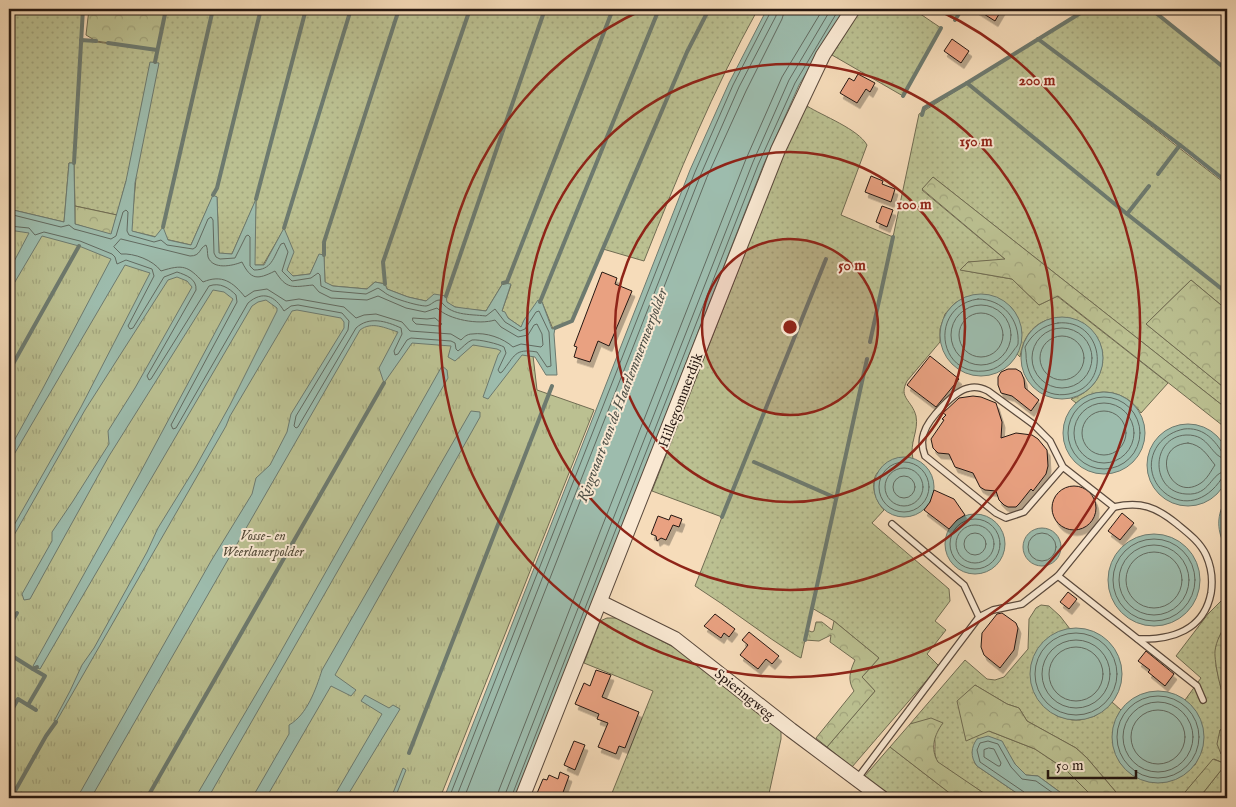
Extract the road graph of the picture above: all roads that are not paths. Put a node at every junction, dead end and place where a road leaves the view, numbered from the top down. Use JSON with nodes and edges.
{"nodes":[{"id":1,"x":853,"y":9,"type":"edge"},
{"id":2,"x":1063,"y":467,"type":"junction"},
{"id":3,"x":1114,"y":507,"type":"junction"},
{"id":4,"x":892,"y":524,"type":"dead end"},
{"id":5,"x":1058,"y":576,"type":"junction"},
{"id":6,"x":600,"y":602,"type":"junction"},
{"id":7,"x":979,"y":618,"type":"junction"},
{"id":8,"x":1138,"y":639,"type":"junction"},
{"id":9,"x":1203,"y":700,"type":"dead end"},
{"id":10,"x":857,"y":779,"type":"junction"},
{"id":11,"x":522,"y":798,"type":"edge"},
{"id":12,"x":882,"y":798,"type":"edge"}],
"edges":[{"from":1,"to":6,"type":"street","name":"Hillegommerdijk"},
{"from":2,"to":2,"type":"lane"},
{"from":2,"to":3,"type":"lane"},
{"from":3,"to":5,"type":"lane"},
{"from":3,"to":8,"type":"lane"},
{"from":4,"to":7,"type":"lane"},
{"from":5,"to":7,"type":"lane"},
{"from":5,"to":8,"type":"lane"},
{"from":6,"to":10,"type":"street","name":"Spieringweg"},
{"from":6,"to":11,"type":"street","name":"Hillegommerdijk"},
{"from":7,"to":10,"type":"lane"},
{"from":8,"to":9,"type":"lane"},
{"from":10,"to":12,"type":"street","name":"Spieringweg"}]}
